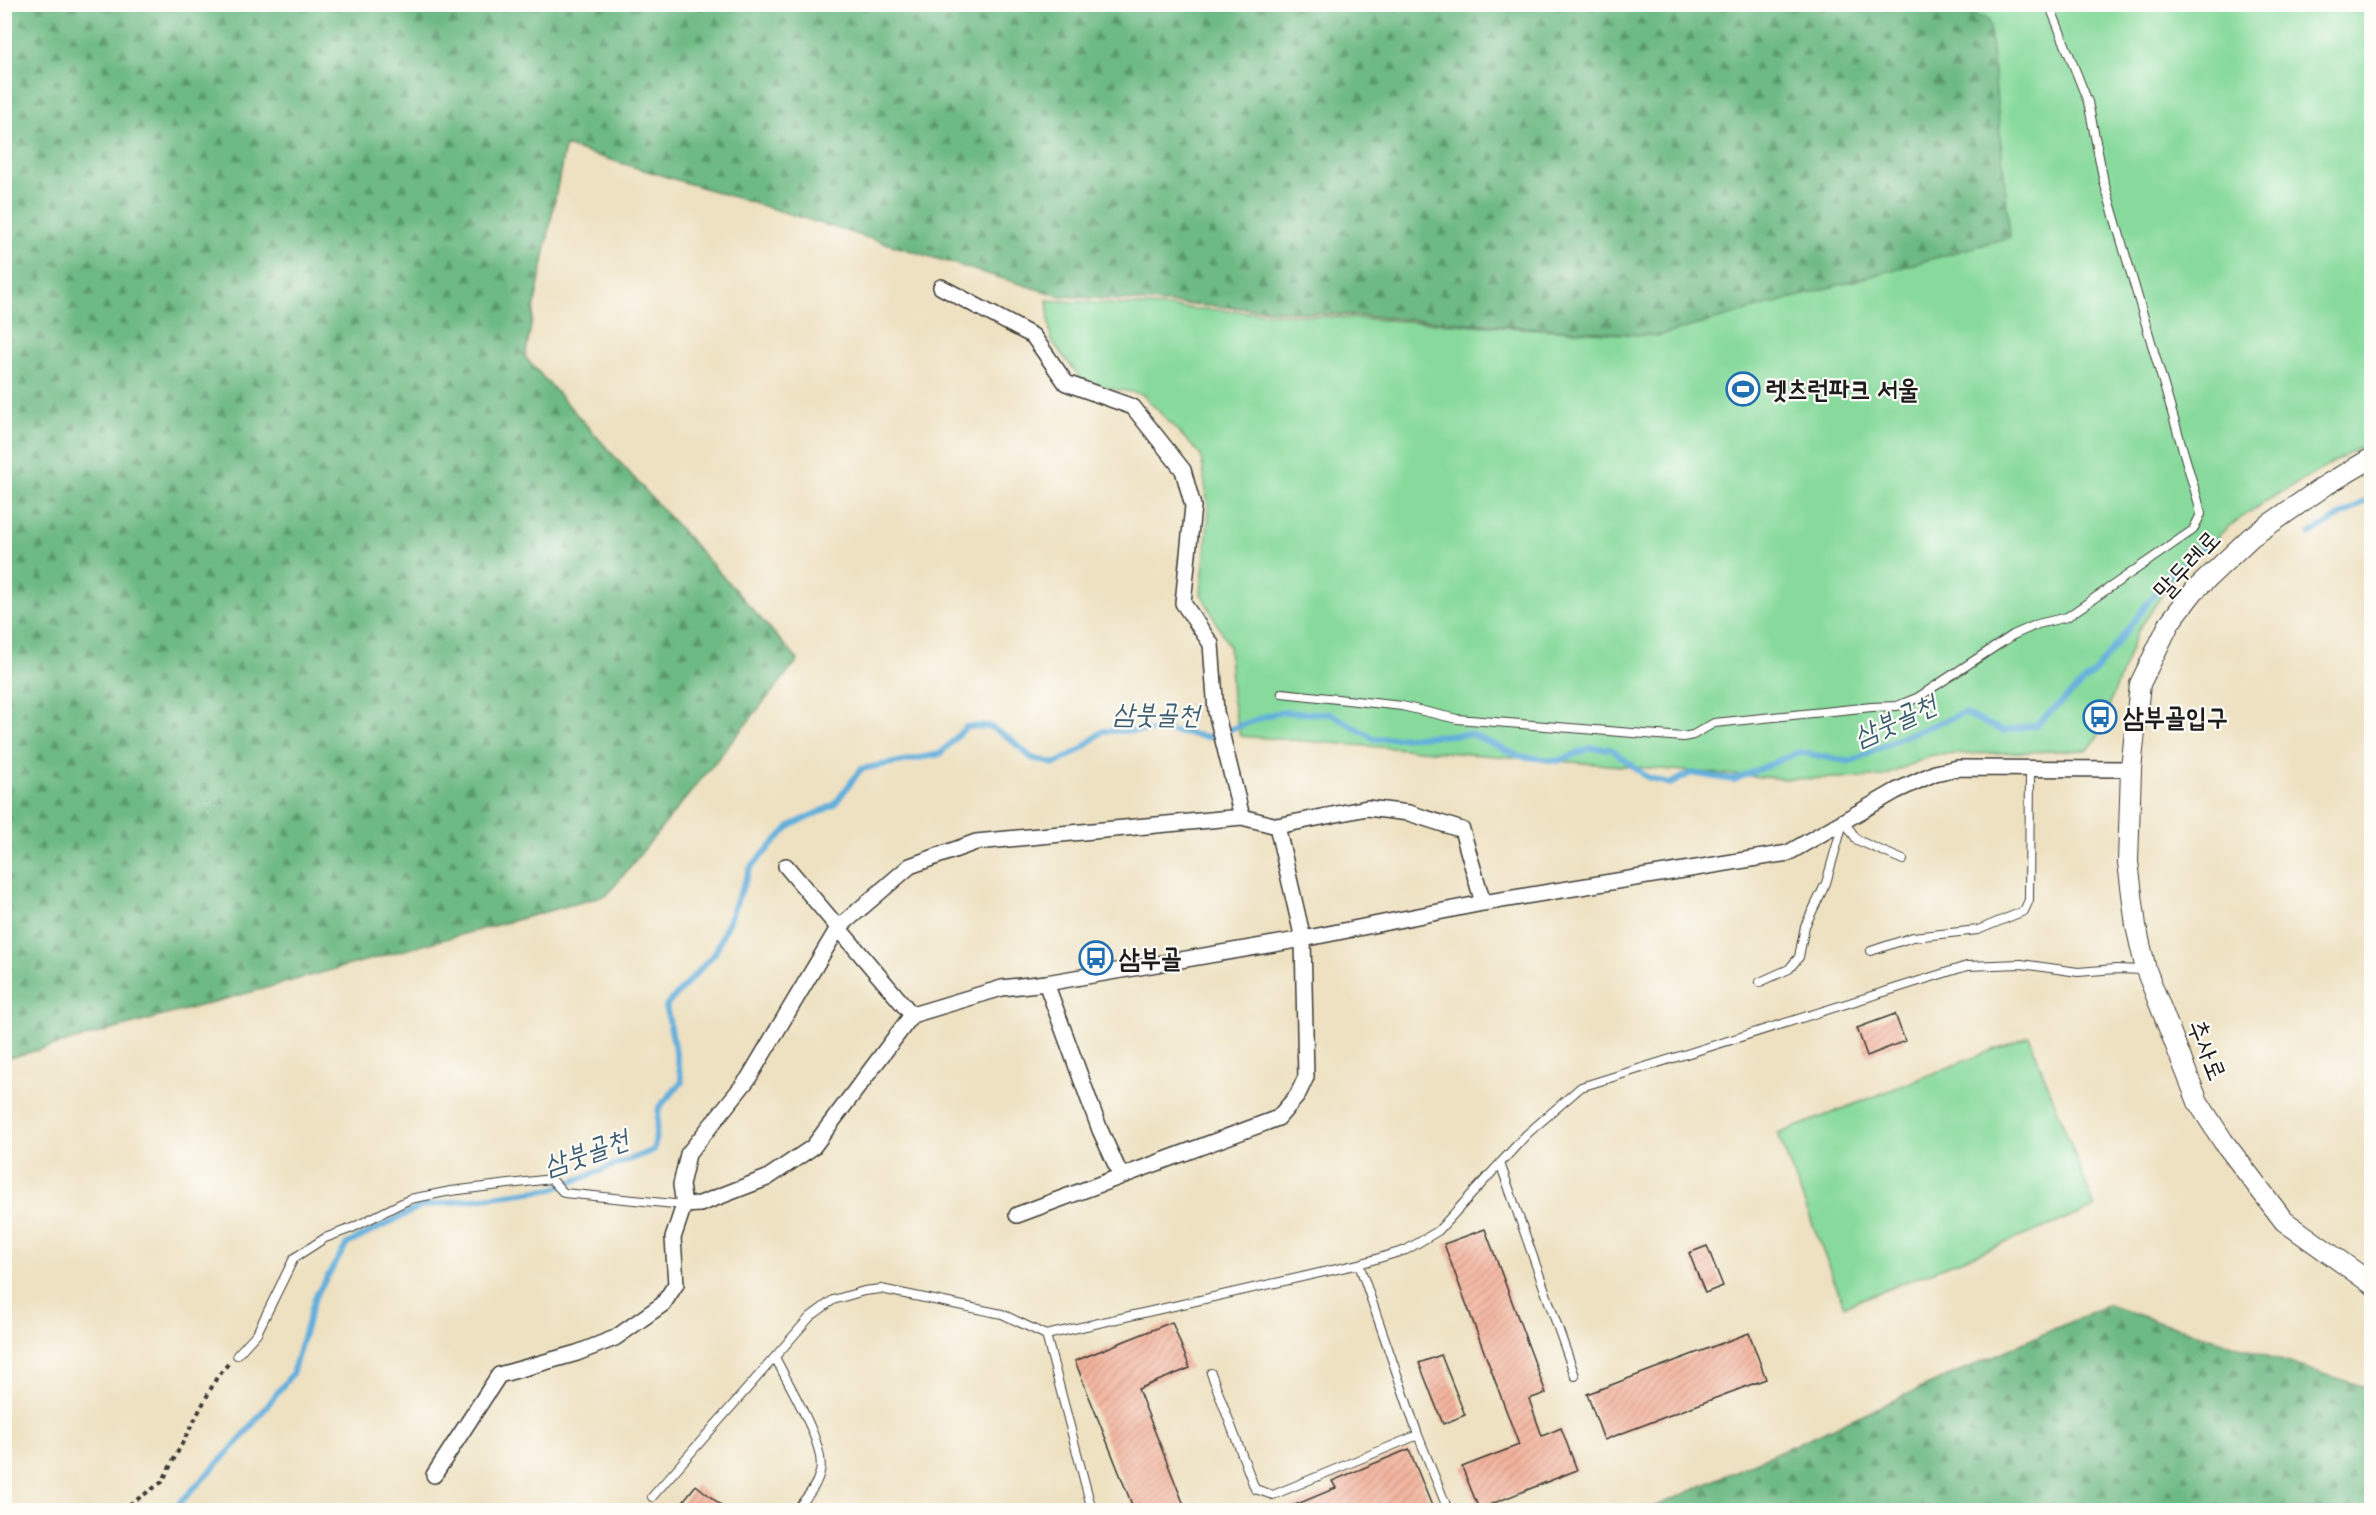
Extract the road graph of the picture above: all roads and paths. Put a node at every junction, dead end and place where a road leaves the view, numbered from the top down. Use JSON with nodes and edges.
{"nodes":[{"id":1,"x":2049,"y":4,"type":"edge"},
{"id":2,"x":941,"y":287,"type":"dead end"},
{"id":3,"x":2372,"y":458,"type":"edge"},
{"id":4,"x":1282,"y":693,"type":"dead end"},
{"id":5,"x":2030,"y":769,"type":"junction"},
{"id":6,"x":2131,"y":769,"type":"junction"},
{"id":7,"x":1242,"y":818,"type":"junction"},
{"id":8,"x":1844,"y":821,"type":"junction"},
{"id":9,"x":1277,"y":826,"type":"junction"},
{"id":10,"x":1903,"y":860,"type":"dead end"},
{"id":11,"x":786,"y":866,"type":"dead end"},
{"id":12,"x":1483,"y":903,"type":"junction"},
{"id":13,"x":838,"y":928,"type":"junction"},
{"id":14,"x":1303,"y":939,"type":"junction"},
{"id":15,"x":1871,"y":951,"type":"dead end"},
{"id":16,"x":2146,"y":970,"type":"junction"},
{"id":17,"x":1760,"y":982,"type":"dead end"},
{"id":18,"x":1046,"y":984,"type":"junction"},
{"id":19,"x":912,"y":1015,"type":"junction"},
{"id":20,"x":1500,"y":1163,"type":"junction"},
{"id":21,"x":1121,"y":1176,"type":"junction"},
{"id":22,"x":684,"y":1205,"type":"junction"},
{"id":23,"x":1017,"y":1215,"type":"dead end"},
{"id":24,"x":1359,"y":1264,"type":"junction"},
{"id":25,"x":2372,"y":1284,"type":"edge"},
{"id":26,"x":1046,"y":1335,"type":"junction"},
{"id":27,"x":237,"y":1355,"type":"joint"},
{"id":28,"x":775,"y":1357,"type":"junction"},
{"id":29,"x":1211,"y":1373,"type":"dead end"},
{"id":30,"x":1575,"y":1376,"type":"dead end"},
{"id":31,"x":1418,"y":1435,"type":"junction"},
{"id":32,"x":434,"y":1475,"type":"dead end"},
{"id":33,"x":652,"y":1497,"type":"dead end"},
{"id":34,"x":122,"y":1510,"type":"edge"},
{"id":35,"x":796,"y":1510,"type":"edge"},
{"id":36,"x":1092,"y":1510,"type":"edge"},
{"id":37,"x":1448,"y":1510,"type":"edge"}],
"edges":[{"from":1,"to":4,"type":"lane"},
{"from":2,"to":7,"type":"street"},
{"from":3,"to":6,"type":"street","name":"말두레로"},
{"from":5,"to":6,"type":"street"},
{"from":5,"to":8,"type":"street"},
{"from":5,"to":15,"type":"lane"},
{"from":6,"to":16,"type":"street","name":"추사로"},
{"from":7,"to":9,"type":"street"},
{"from":7,"to":13,"type":"street"},
{"from":8,"to":10,"type":"lane"},
{"from":8,"to":12,"type":"street"},
{"from":8,"to":17,"type":"lane"},
{"from":9,"to":12,"type":"street"},
{"from":9,"to":14,"type":"street"},
{"from":11,"to":13,"type":"street"},
{"from":12,"to":14,"type":"street"},
{"from":13,"to":19,"type":"street"},
{"from":13,"to":22,"type":"street"},
{"from":14,"to":18,"type":"street"},
{"from":14,"to":21,"type":"street"},
{"from":16,"to":20,"type":"lane"},
{"from":16,"to":25,"type":"street","name":"추사로"},
{"from":18,"to":19,"type":"street"},
{"from":18,"to":21,"type":"street"},
{"from":19,"to":22,"type":"street"},
{"from":20,"to":24,"type":"lane"},
{"from":20,"to":30,"type":"lane"},
{"from":21,"to":23,"type":"street"},
{"from":22,"to":27,"type":"lane"},
{"from":22,"to":32,"type":"street"},
{"from":24,"to":26,"type":"lane"},
{"from":24,"to":31,"type":"lane"},
{"from":26,"to":28,"type":"lane"},
{"from":26,"to":36,"type":"lane"},
{"from":27,"to":34,"type":"path"},
{"from":28,"to":33,"type":"lane"},
{"from":28,"to":35,"type":"lane"},
{"from":29,"to":31,"type":"lane"},
{"from":31,"to":37,"type":"lane"}]}
